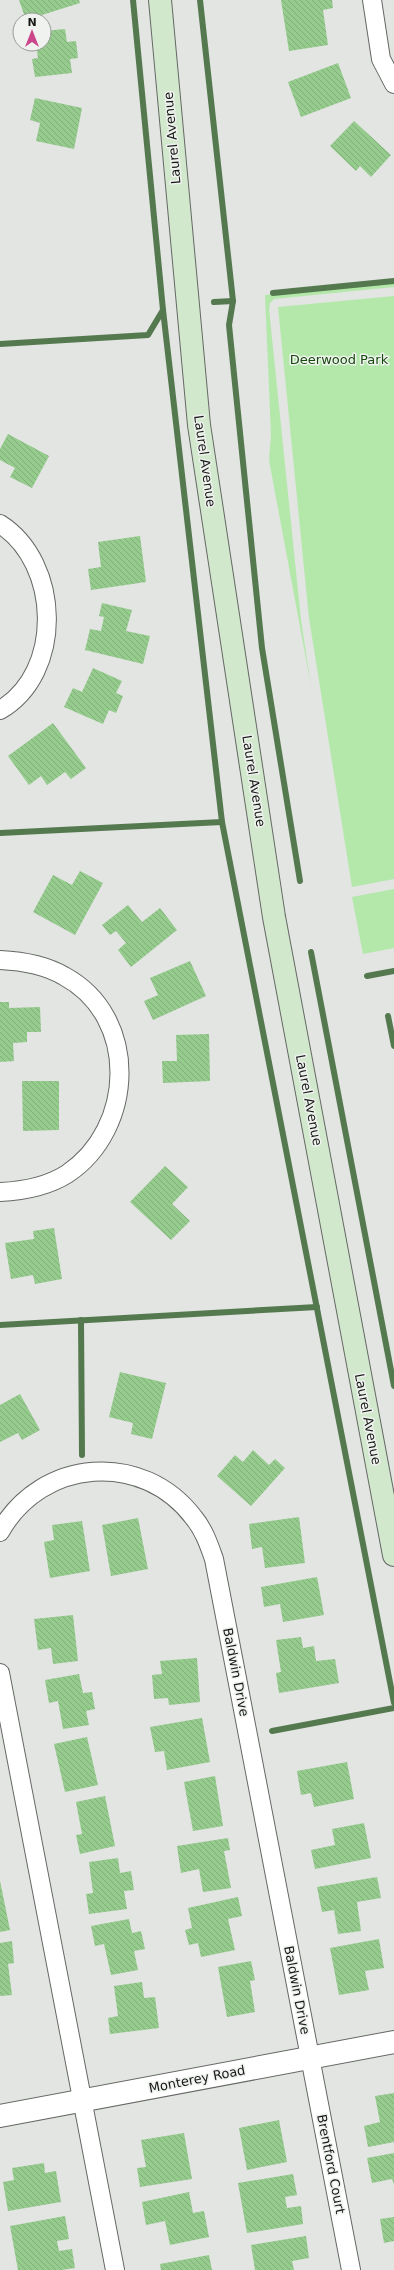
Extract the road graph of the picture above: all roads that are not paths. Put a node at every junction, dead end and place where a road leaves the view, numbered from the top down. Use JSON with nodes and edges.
{"nodes":[{"id":1,"x":160,"y":0,"type":"edge"},
{"id":2,"x":372,"y":0,"type":"edge"},
{"id":3,"x":394,"y":84,"type":"edge"},
{"id":4,"x":0,"y":524,"type":"edge"},
{"id":5,"x":0,"y":710,"type":"edge"},
{"id":6,"x":0,"y":960,"type":"edge"},
{"id":7,"x":0,"y":1192,"type":"edge"},
{"id":8,"x":0,"y":1532,"type":"edge"},
{"id":9,"x":394,"y":1555,"type":"edge"},
{"id":10,"x":0,"y":1673,"type":"edge"},
{"id":11,"x":394,"y":2042,"type":"edge"},
{"id":12,"x":310,"y":2058,"type":"junction"},
{"id":13,"x":83,"y":2100,"type":"junction"},
{"id":14,"x":0,"y":2116,"type":"edge"},
{"id":15,"x":115,"y":2270,"type":"edge"},
{"id":16,"x":351,"y":2270,"type":"edge"}],
"edges":[{"from":1,"to":9,"type":"main road","name":"Laurel Avenue"},
{"from":2,"to":3,"type":"street"},
{"from":4,"to":5,"type":"street"},
{"from":6,"to":7,"type":"street"},
{"from":8,"to":12,"type":"street","name":"Baldwin Drive"},
{"from":10,"to":13,"type":"street"},
{"from":11,"to":12,"type":"street","name":"Monterey Road"},
{"from":12,"to":13,"type":"street","name":"Monterey Road"},
{"from":12,"to":16,"type":"street","name":"Brentford Court"},
{"from":13,"to":14,"type":"street","name":"Monterey Road"},
{"from":13,"to":15,"type":"street"}]}
